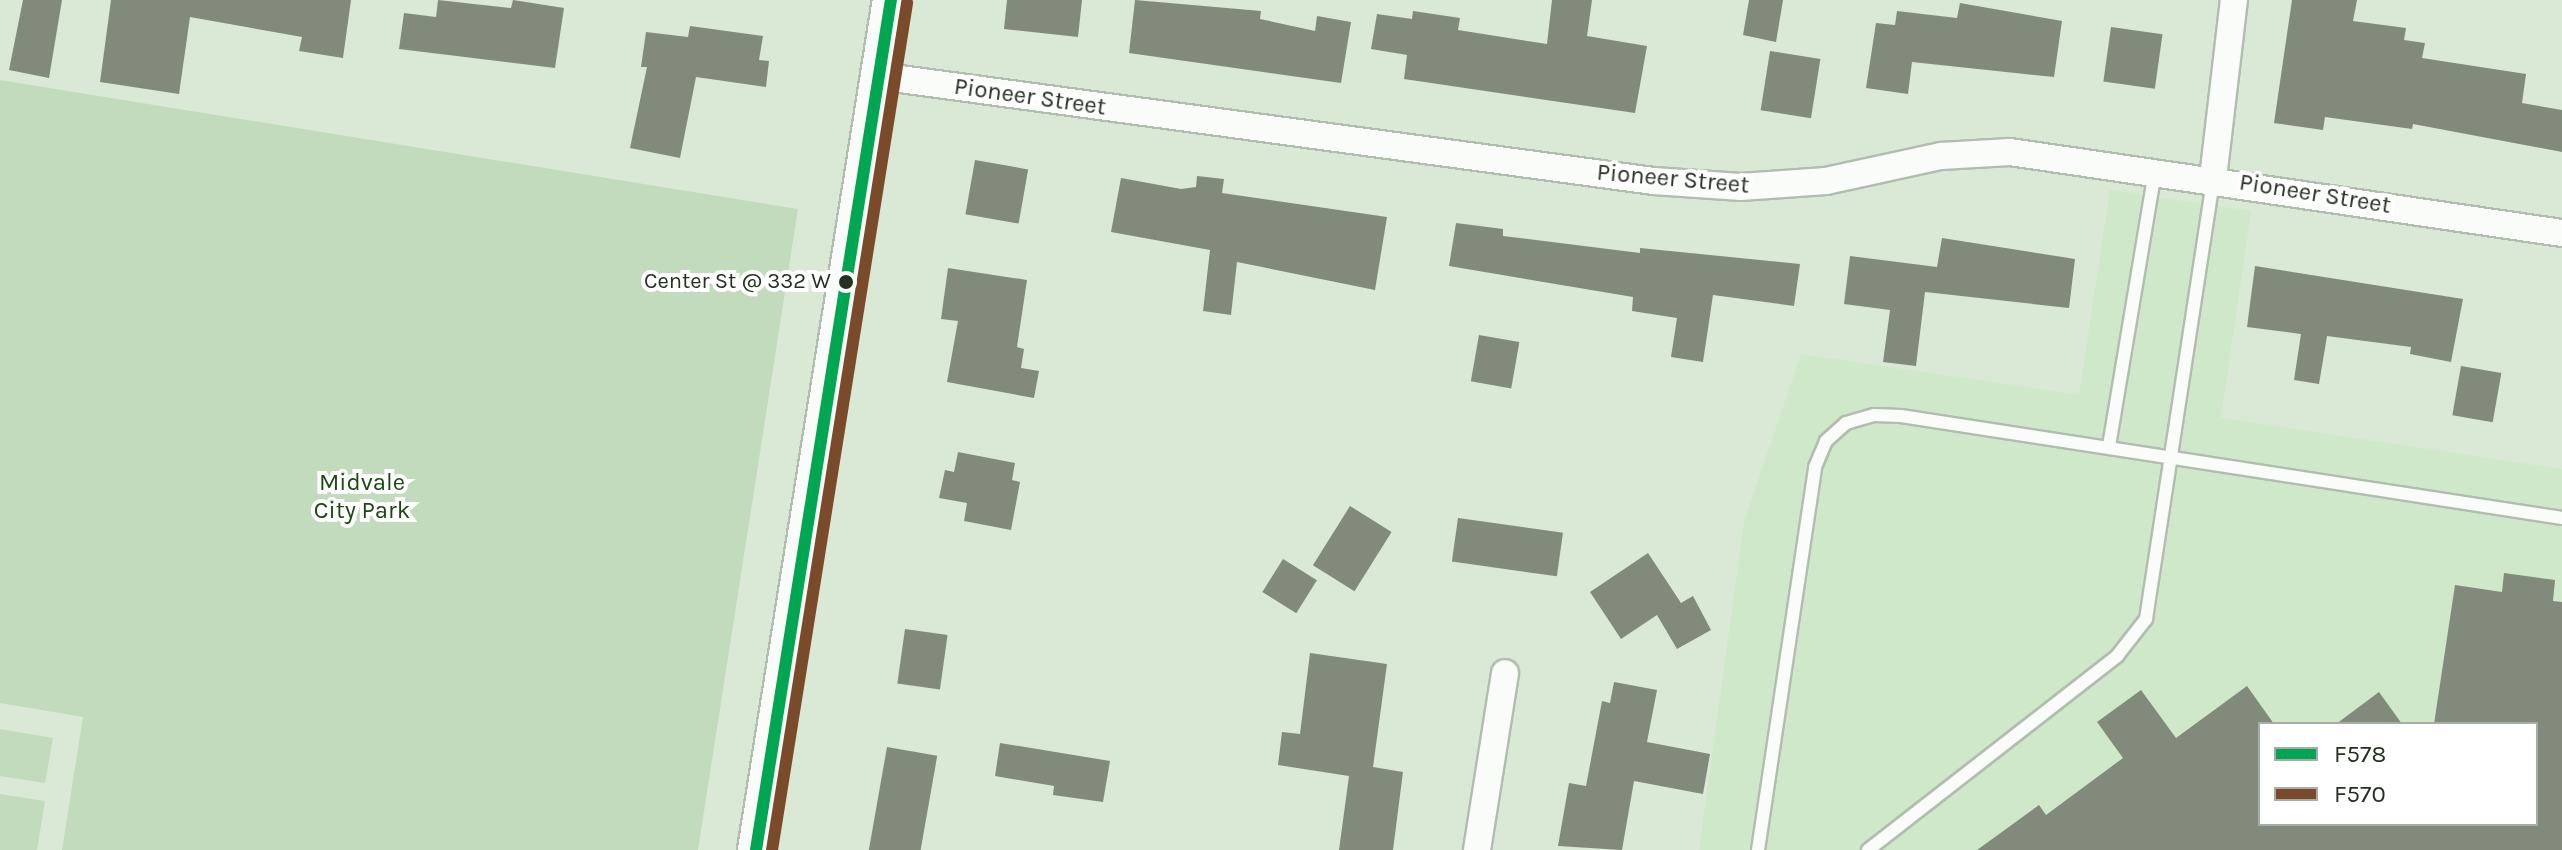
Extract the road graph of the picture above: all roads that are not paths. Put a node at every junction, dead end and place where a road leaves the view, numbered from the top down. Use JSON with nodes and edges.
{"nodes":[{"id":1,"x":891,"y":0,"type":"edge"},
{"id":2,"x":2234,"y":0,"type":"edge"},
{"id":3,"x":878,"y":76,"type":"junction"},
{"id":4,"x":2155,"y":171,"type":"junction"},
{"id":5,"x":2213,"y":178,"type":"junction"},
{"id":6,"x":2562,"y":233,"type":"edge"},
{"id":7,"x":2109,"y":446,"type":"junction"},
{"id":8,"x":2171,"y":456,"type":"junction"},
{"id":9,"x":2562,"y":518,"type":"edge"},
{"id":10,"x":1505,"y":673,"type":"dead end"},
{"id":11,"x":1762,"y":849,"type":"edge"},
{"id":12,"x":756,"y":850,"type":"edge"},
{"id":13,"x":1477,"y":850,"type":"edge"},
{"id":14,"x":1868,"y":850,"type":"edge"}],
"edges":[{"from":1,"to":3,"type":"main road"},
{"from":2,"to":5,"type":"street"},
{"from":3,"to":4,"type":"street","name":"Pioneer Street"},
{"from":3,"to":12,"type":"main road"},
{"from":4,"to":5,"type":"street","name":"Pioneer Street"},
{"from":4,"to":7,"type":"lane"},
{"from":5,"to":6,"type":"street","name":"Pioneer Street"},
{"from":5,"to":8,"type":"lane"},
{"from":7,"to":8,"type":"lane"},
{"from":7,"to":11,"type":"lane"},
{"from":8,"to":9,"type":"lane"},
{"from":8,"to":14,"type":"lane"},
{"from":10,"to":13,"type":"street"}]}
